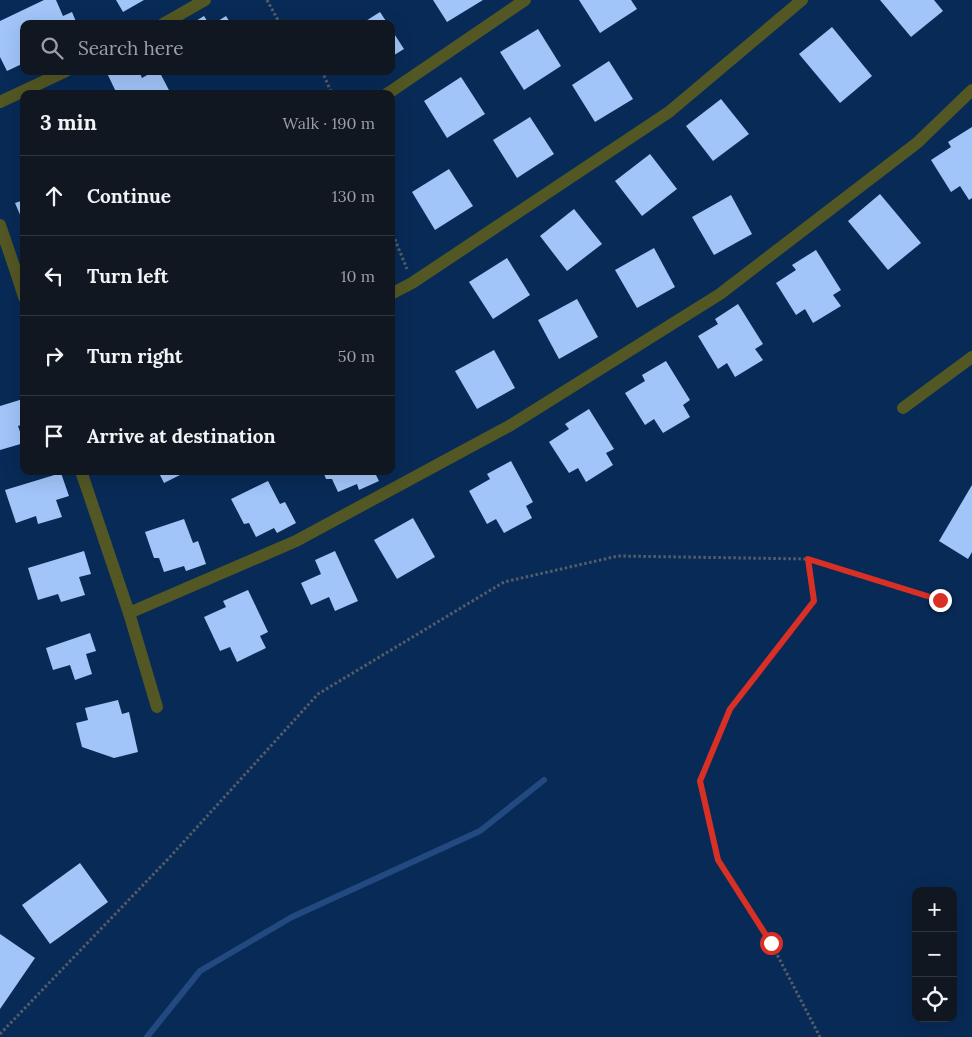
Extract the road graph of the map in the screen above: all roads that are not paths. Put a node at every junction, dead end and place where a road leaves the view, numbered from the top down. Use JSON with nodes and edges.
{"nodes":[{"id":1,"x":205,"y":0,"type":"edge"},
{"id":2,"x":525,"y":0,"type":"edge"},
{"id":3,"x":802,"y":0,"type":"edge"},
{"id":4,"x":170,"y":20,"type":"edge"},
{"id":5,"x":57,"y":75,"type":"edge"},
{"id":6,"x":26,"y":90,"type":"edge"},
{"id":7,"x":393,"y":90,"type":"edge"},
{"id":8,"x":972,"y":90,"type":"edge"},
{"id":9,"x":20,"y":93,"type":"edge"},
{"id":10,"x":0,"y":102,"type":"edge"},
{"id":11,"x":0,"y":225,"type":"edge"},
{"id":12,"x":20,"y":275,"type":"edge"},
{"id":13,"x":395,"y":292,"type":"edge"},
{"id":14,"x":972,"y":357,"type":"edge"},
{"id":15,"x":903,"y":408,"type":"dead end"},
{"id":16,"x":82,"y":475,"type":"edge"},
{"id":17,"x":129,"y":613,"type":"junction"},
{"id":18,"x":157,"y":707,"type":"dead end"}],
"edges":[{"from":1,"to":4,"type":"street"},
{"from":2,"to":7,"type":"street"},
{"from":3,"to":13,"type":"street"},
{"from":5,"to":6,"type":"street"},
{"from":8,"to":17,"type":"street"},
{"from":9,"to":10,"type":"street"},
{"from":11,"to":12,"type":"street"},
{"from":14,"to":15,"type":"street"},
{"from":16,"to":17,"type":"street"},
{"from":17,"to":18,"type":"street"}]}
